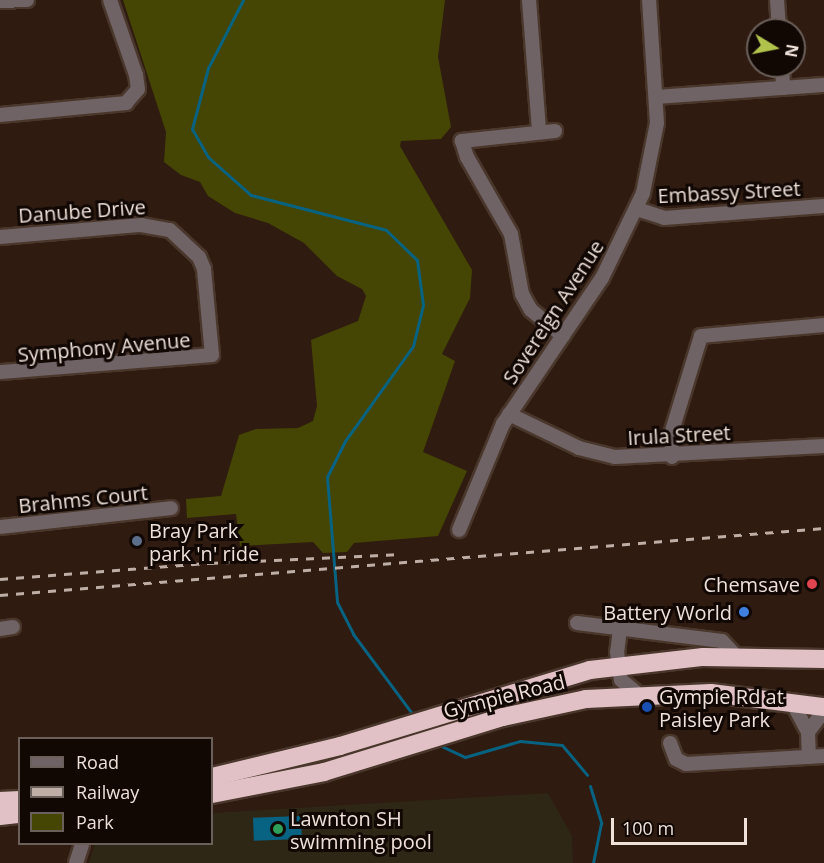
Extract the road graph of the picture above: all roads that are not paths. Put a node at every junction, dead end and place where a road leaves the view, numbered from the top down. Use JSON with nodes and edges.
{"nodes":[{"id":1,"x":27,"y":0,"type":"edge"},
{"id":2,"x":110,"y":0,"type":"edge"},
{"id":3,"x":529,"y":0,"type":"edge"},
{"id":4,"x":649,"y":0,"type":"edge"},
{"id":5,"x":777,"y":0,"type":"edge"},
{"id":6,"x":0,"y":1,"type":"edge"},
{"id":7,"x":778,"y":18,"type":"edge"},
{"id":8,"x":783,"y":78,"type":"edge"},
{"id":9,"x":824,"y":85,"type":"edge"},
{"id":10,"x":783,"y":88,"type":"junction"},
{"id":11,"x":656,"y":97,"type":"junction"},
{"id":12,"x":0,"y":115,"type":"edge"},
{"id":13,"x":538,"y":131,"type":"junction"},
{"id":14,"x":555,"y":131,"type":"dead end"},
{"id":15,"x":824,"y":206,"type":"edge"},
{"id":16,"x":637,"y":210,"type":"junction"},
{"id":17,"x":0,"y":237,"type":"edge"},
{"id":18,"x":824,"y":325,"type":"edge"},
{"id":19,"x":563,"y":336,"type":"junction"},
{"id":20,"x":212,"y":355,"type":"joint"},
{"id":21,"x":3,"y":375,"type":"edge"},
{"id":22,"x":509,"y":414,"type":"junction"},
{"id":23,"x":824,"y":446,"type":"edge"},
{"id":24,"x":672,"y":457,"type":"junction"},
{"id":25,"x":171,"y":508,"type":"dead end"},
{"id":26,"x":0,"y":527,"type":"edge"},
{"id":27,"x":459,"y":530,"type":"dead end"},
{"id":28,"x":577,"y":623,"type":"dead end"},
{"id":29,"x":620,"y":629,"type":"junction"},
{"id":30,"x":736,"y":656,"type":"junction"},
{"id":31,"x":824,"y":659,"type":"edge"},
{"id":32,"x":618,"y":665,"type":"junction"},
{"id":33,"x":638,"y":694,"type":"junction"},
{"id":34,"x":792,"y":702,"type":"junction"},
{"id":35,"x":824,"y":709,"type":"edge"},
{"id":36,"x":807,"y":732,"type":"junction"},
{"id":37,"x":372,"y":736,"type":"junction"},
{"id":38,"x":670,"y":743,"type":"dead end"},
{"id":39,"x":384,"y":754,"type":"junction"},
{"id":40,"x":824,"y":756,"type":"edge"},
{"id":41,"x":809,"y":757,"type":"junction"},
{"id":42,"x":213,"y":777,"type":"edge"},
{"id":43,"x":213,"y":794,"type":"edge"},
{"id":44,"x":18,"y":800,"type":"edge"},
{"id":45,"x":0,"y":801,"type":"edge"},
{"id":46,"x":18,"y":814,"type":"edge"},
{"id":47,"x":0,"y":816,"type":"edge"},
{"id":48,"x":81,"y":845,"type":"edge"},
{"id":49,"x":76,"y":863,"type":"edge"}],
"edges":[{"from":1,"to":6,"type":"street"},
{"from":2,"to":12,"type":"street"},
{"from":3,"to":13,"type":"street"},
{"from":4,"to":11,"type":"street","name":"Sovereign Avenue"},
{"from":5,"to":7,"type":"street"},
{"from":8,"to":10,"type":"street"},
{"from":9,"to":10,"type":"street"},
{"from":10,"to":11,"type":"street"},
{"from":11,"to":16,"type":"street","name":"Sovereign Avenue"},
{"from":13,"to":14,"type":"street"},
{"from":13,"to":19,"type":"street"},
{"from":15,"to":16,"type":"street","name":"Embassy Street"},
{"from":16,"to":19,"type":"street","name":"Sovereign Avenue"},
{"from":17,"to":20,"type":"street","name":"Danube Drive"},
{"from":18,"to":24,"type":"street"},
{"from":19,"to":22,"type":"street","name":"Sovereign Avenue"},
{"from":20,"to":21,"type":"street","name":"Symphony Avenue"},
{"from":22,"to":24,"type":"street","name":"Irula Street"},
{"from":22,"to":27,"type":"street","name":"Sovereign Avenue"},
{"from":23,"to":24,"type":"street","name":"Irula Street"},
{"from":25,"to":26,"type":"street","name":"Brahms Court"},
{"from":28,"to":29,"type":"street"},
{"from":29,"to":30,"type":"street"},
{"from":29,"to":32,"type":"street"},
{"from":30,"to":31,"type":"highway","name":"Gympie Road"},
{"from":30,"to":32,"type":"highway","name":"Gympie Road"},
{"from":32,"to":33,"type":"street"},
{"from":32,"to":37,"type":"highway","name":"Gympie Road"},
{"from":33,"to":34,"type":"highway","name":"Gympie Road"},
{"from":33,"to":39,"type":"highway","name":"Gympie Road"},
{"from":34,"to":35,"type":"highway","name":"Gympie Road"},
{"from":34,"to":36,"type":"street"},
{"from":35,"to":36,"type":"street","name":"Gympie Road"},
{"from":36,"to":41,"type":"street"},
{"from":37,"to":39,"type":"street"},
{"from":37,"to":42,"type":"highway","name":"Gympie Road"},
{"from":38,"to":41,"type":"street"},
{"from":39,"to":43,"type":"highway","name":"Gympie Road"},
{"from":40,"to":41,"type":"street"},
{"from":44,"to":45,"type":"highway"},
{"from":46,"to":47,"type":"highway"},
{"from":48,"to":49,"type":"street"}]}
